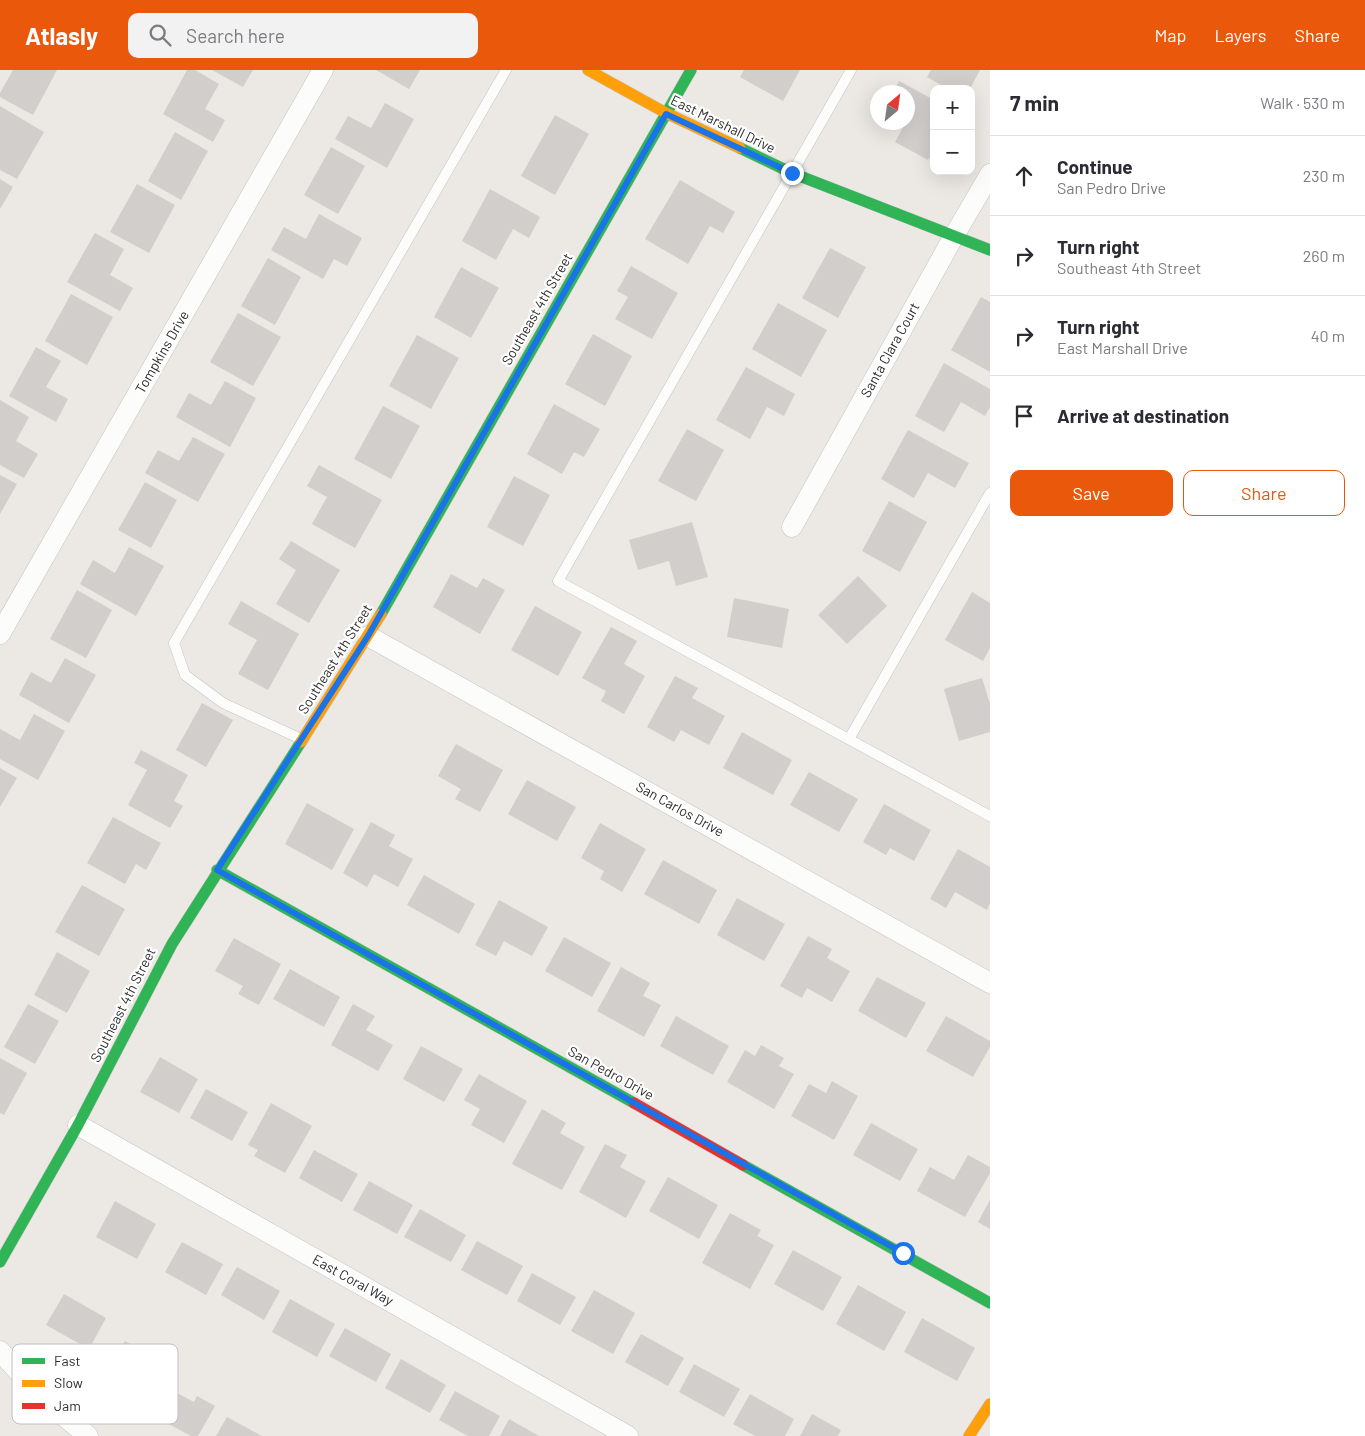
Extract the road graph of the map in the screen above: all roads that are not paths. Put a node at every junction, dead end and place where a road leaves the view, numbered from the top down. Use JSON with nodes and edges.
{"nodes":[{"id":1,"x":323,"y":70,"type":"edge"},
{"id":2,"x":506,"y":70,"type":"edge"},
{"id":3,"x":588,"y":70,"type":"edge"},
{"id":4,"x":691,"y":70,"type":"edge"},
{"id":5,"x":851,"y":70,"type":"edge"},
{"id":6,"x":666,"y":114,"type":"junction"},
{"id":7,"x":792,"y":173,"type":"junction"},
{"id":8,"x":990,"y":174,"type":"edge"},
{"id":9,"x":954,"y":236,"type":"junction"},
{"id":10,"x":990,"y":250,"type":"edge"},
{"id":11,"x":990,"y":493,"type":"edge"},
{"id":12,"x":792,"y":527,"type":"dead end"},
{"id":13,"x":0,"y":634,"type":"edge"},
{"id":14,"x":368,"y":636,"type":"junction"},
{"id":15,"x":302,"y":739,"type":"junction"},
{"id":16,"x":850,"y":739,"type":"junction"},
{"id":17,"x":990,"y":816,"type":"edge"},
{"id":18,"x":217,"y":870,"type":"junction"},
{"id":19,"x":990,"y":983,"type":"edge"},
{"id":20,"x":78,"y":1125,"type":"junction"},
{"id":21,"x":0,"y":1262,"type":"edge"},
{"id":22,"x":990,"y":1303,"type":"edge"},
{"id":23,"x":0,"y":1351,"type":"edge"},
{"id":24,"x":12,"y":1364,"type":"edge"},
{"id":25,"x":990,"y":1404,"type":"edge"},
{"id":26,"x":73,"y":1424,"type":"edge"},
{"id":27,"x":88,"y":1436,"type":"edge"},
{"id":28,"x":628,"y":1436,"type":"edge"},
{"id":29,"x":969,"y":1436,"type":"edge"}],
"edges":[{"from":1,"to":13,"type":"street","name":"Tompkins Drive"},
{"from":2,"to":15,"type":"lane"},
{"from":3,"to":6,"type":"street","name":"East Marshall Drive"},
{"from":4,"to":6,"type":"street","name":"Southeast 4th Street"},
{"from":5,"to":7,"type":"lane"},
{"from":6,"to":7,"type":"street","name":"East Marshall Drive"},
{"from":6,"to":14,"type":"street","name":"Southeast 4th Street"},
{"from":7,"to":9,"type":"street","name":"East Marshall Drive"},
{"from":7,"to":16,"type":"lane"},
{"from":8,"to":9,"type":"street","name":"Santa Clara Court"},
{"from":9,"to":10,"type":"street","name":"East Marshall Drive"},
{"from":9,"to":12,"type":"street","name":"Santa Clara Court"},
{"from":11,"to":16,"type":"lane"},
{"from":14,"to":15,"type":"street","name":"Southeast 4th Street"},
{"from":14,"to":19,"type":"street","name":"San Carlos Drive"},
{"from":15,"to":18,"type":"street","name":"Southeast 4th Street"},
{"from":16,"to":17,"type":"lane"},
{"from":18,"to":20,"type":"street","name":"Southeast 4th Street"},
{"from":18,"to":22,"type":"street","name":"San Pedro Drive"},
{"from":20,"to":21,"type":"street","name":"Southeast 4th Street"},
{"from":20,"to":28,"type":"street","name":"East Coral Way"},
{"from":23,"to":24,"type":"street"},
{"from":25,"to":29,"type":"street"},
{"from":26,"to":27,"type":"street"}]}
